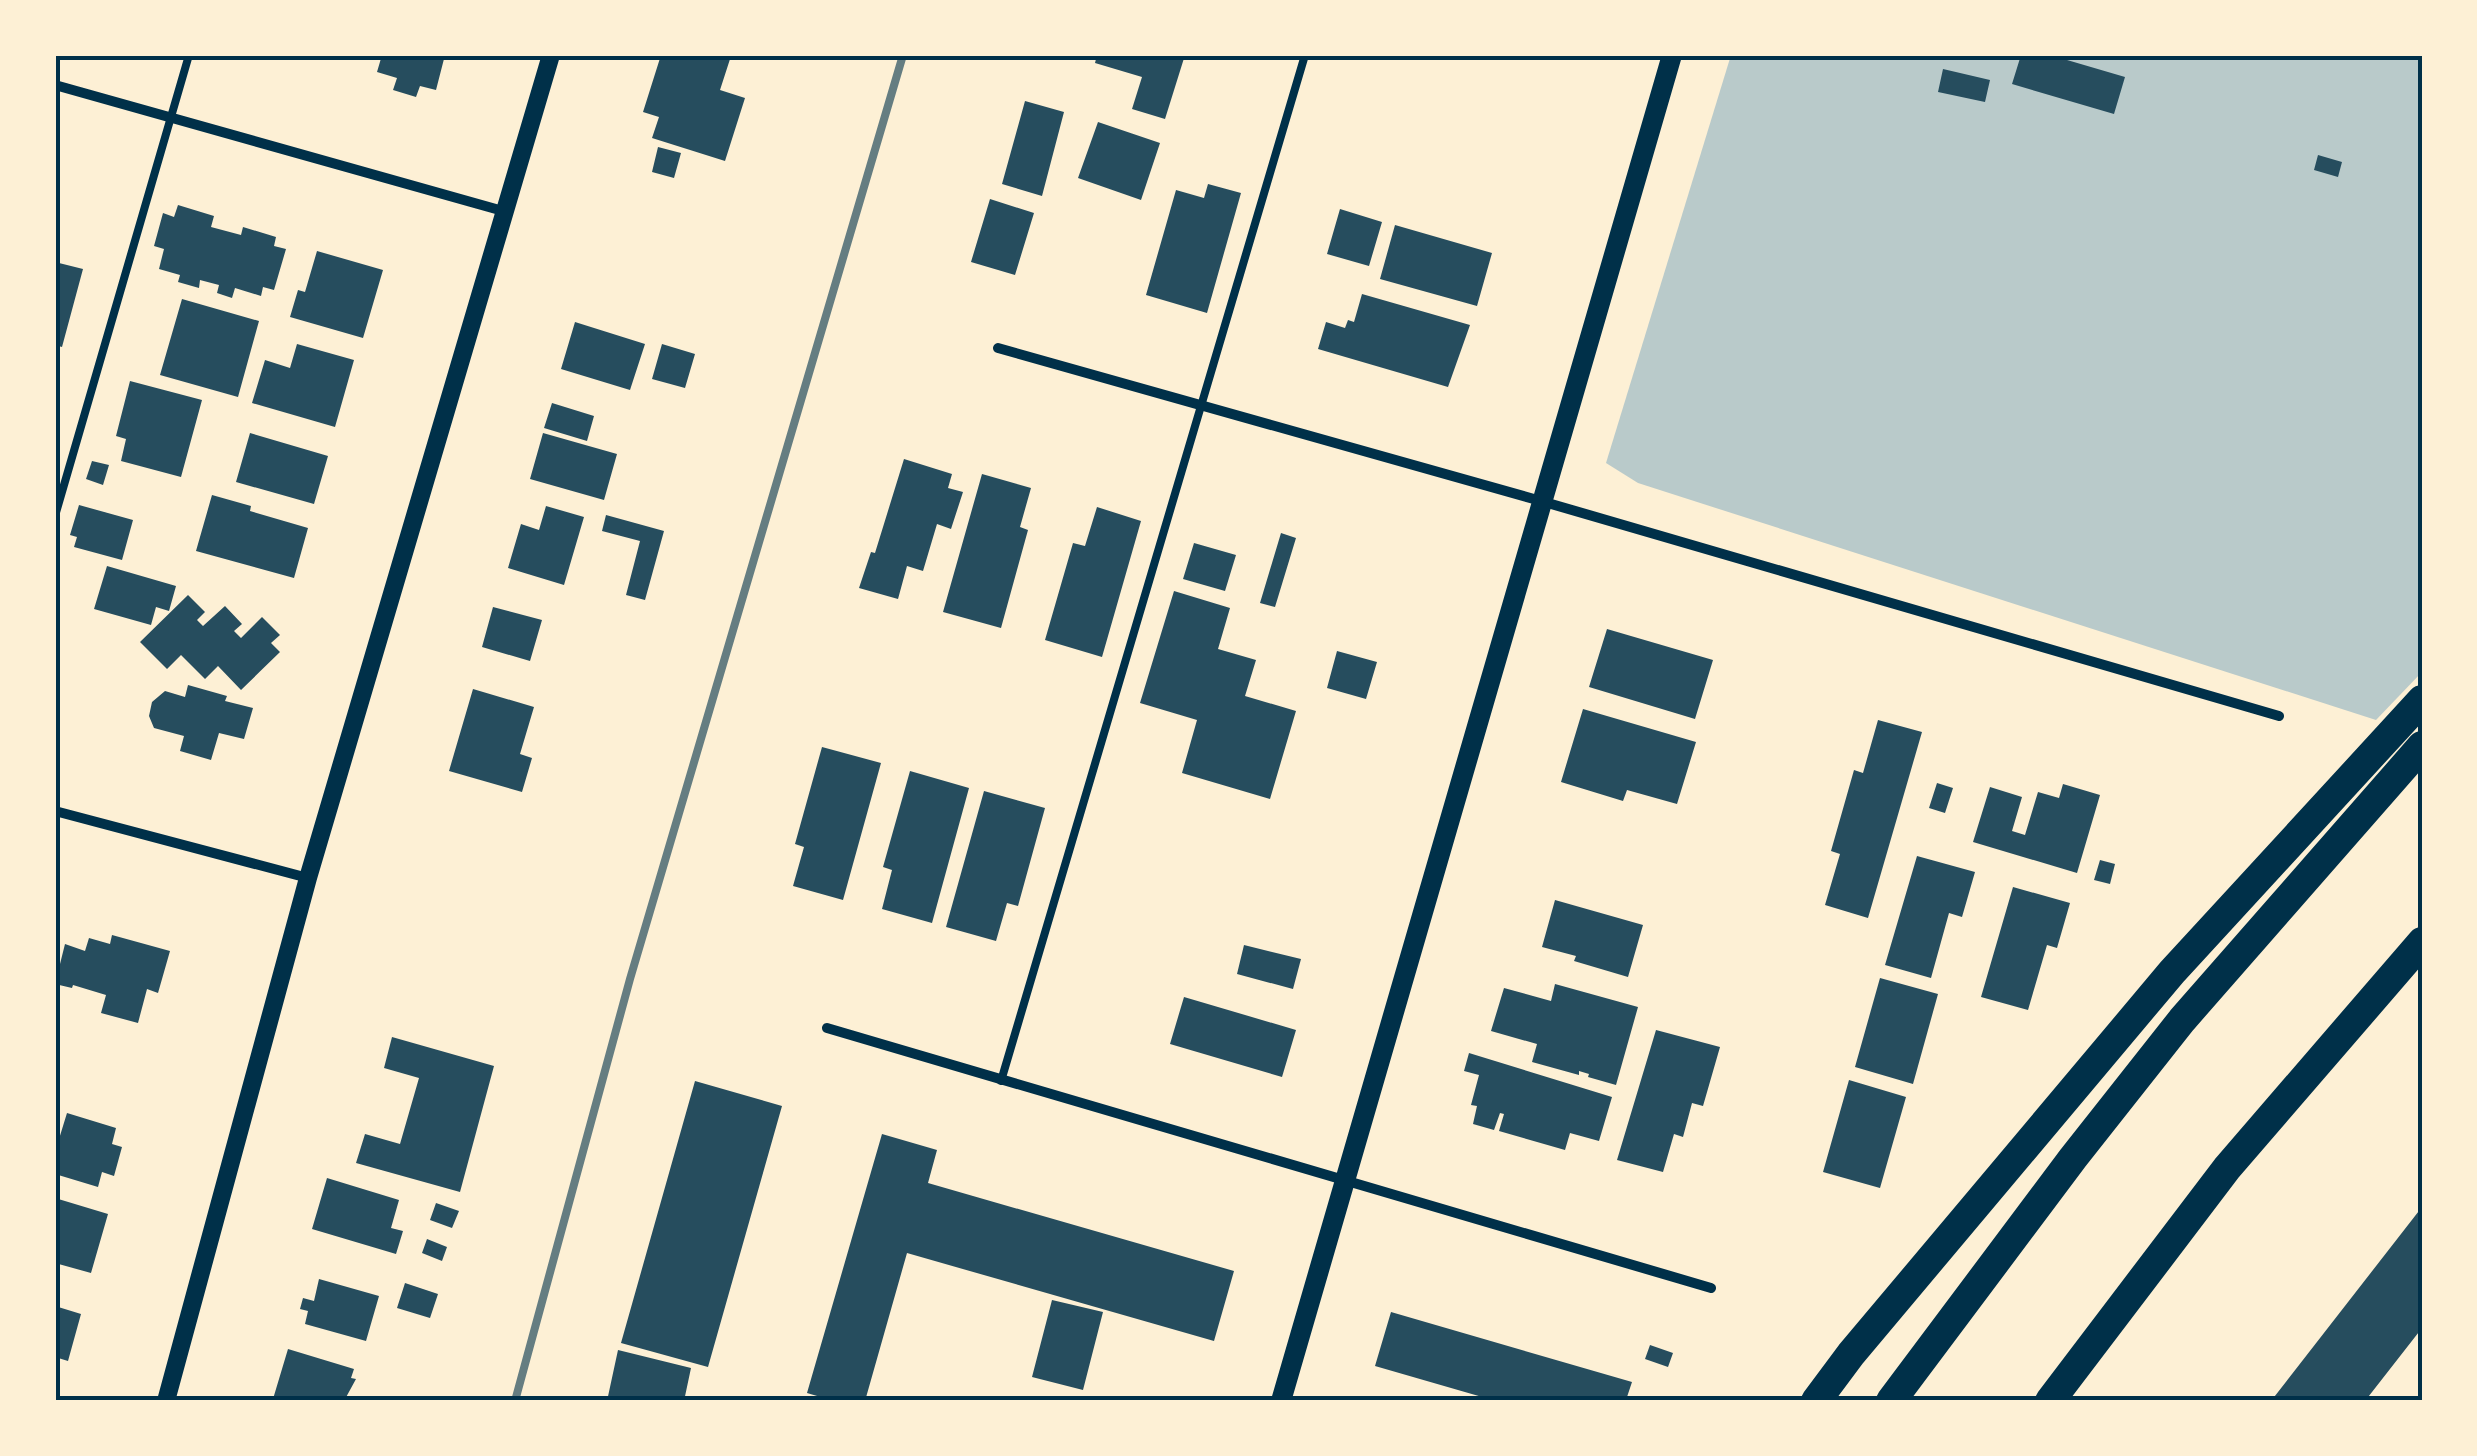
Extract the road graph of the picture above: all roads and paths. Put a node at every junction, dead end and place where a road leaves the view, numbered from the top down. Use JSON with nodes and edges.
{"nodes":[{"id":1,"x":190,"y":55,"type":"edge"},
{"id":2,"x":550,"y":55,"type":"edge"},
{"id":3,"x":1305,"y":55,"type":"edge"},
{"id":4,"x":1672,"y":55,"type":"edge"},
{"id":5,"x":55,"y":85,"type":"edge"},
{"id":6,"x":172,"y":119,"type":"junction"},
{"id":7,"x":503,"y":211,"type":"junction"},
{"id":8,"x":998,"y":348,"type":"dead end"},
{"id":9,"x":1202,"y":406,"type":"junction"},
{"id":10,"x":1541,"y":501,"type":"junction"},
{"id":11,"x":55,"y":516,"type":"edge"},
{"id":12,"x":2422,"y":700,"type":"edge"},
{"id":13,"x":2279,"y":716,"type":"dead end"},
{"id":14,"x":2422,"y":746,"type":"edge"},
{"id":15,"x":55,"y":811,"type":"edge"},
{"id":16,"x":308,"y":878,"type":"junction"},
{"id":17,"x":2422,"y":942,"type":"edge"},
{"id":18,"x":828,"y":1028,"type":"dead end"},
{"id":19,"x":1001,"y":1081,"type":"junction"},
{"id":20,"x":1343,"y":1182,"type":"junction"},
{"id":21,"x":1711,"y":1288,"type":"dead end"},
{"id":22,"x":166,"y":1401,"type":"edge"},
{"id":23,"x":1281,"y":1401,"type":"edge"},
{"id":24,"x":1816,"y":1401,"type":"edge"},
{"id":25,"x":1891,"y":1401,"type":"edge"},
{"id":26,"x":2050,"y":1401,"type":"edge"}],
"edges":[{"from":1,"to":6,"type":"lane"},
{"from":2,"to":7,"type":"street"},
{"from":3,"to":9,"type":"lane"},
{"from":4,"to":10,"type":"main road"},
{"from":5,"to":6,"type":"street"},
{"from":6,"to":7,"type":"street"},
{"from":6,"to":11,"type":"lane"},
{"from":7,"to":16,"type":"street"},
{"from":8,"to":9,"type":"street"},
{"from":9,"to":10,"type":"street"},
{"from":9,"to":19,"type":"lane"},
{"from":10,"to":13,"type":"street"},
{"from":10,"to":20,"type":"main road"},
{"from":12,"to":24,"type":"highway"},
{"from":14,"to":25,"type":"highway"},
{"from":15,"to":16,"type":"street"},
{"from":16,"to":22,"type":"street"},
{"from":17,"to":26,"type":"highway"},
{"from":18,"to":19,"type":"street"},
{"from":19,"to":20,"type":"street"},
{"from":20,"to":21,"type":"street"},
{"from":20,"to":23,"type":"main road"}]}
